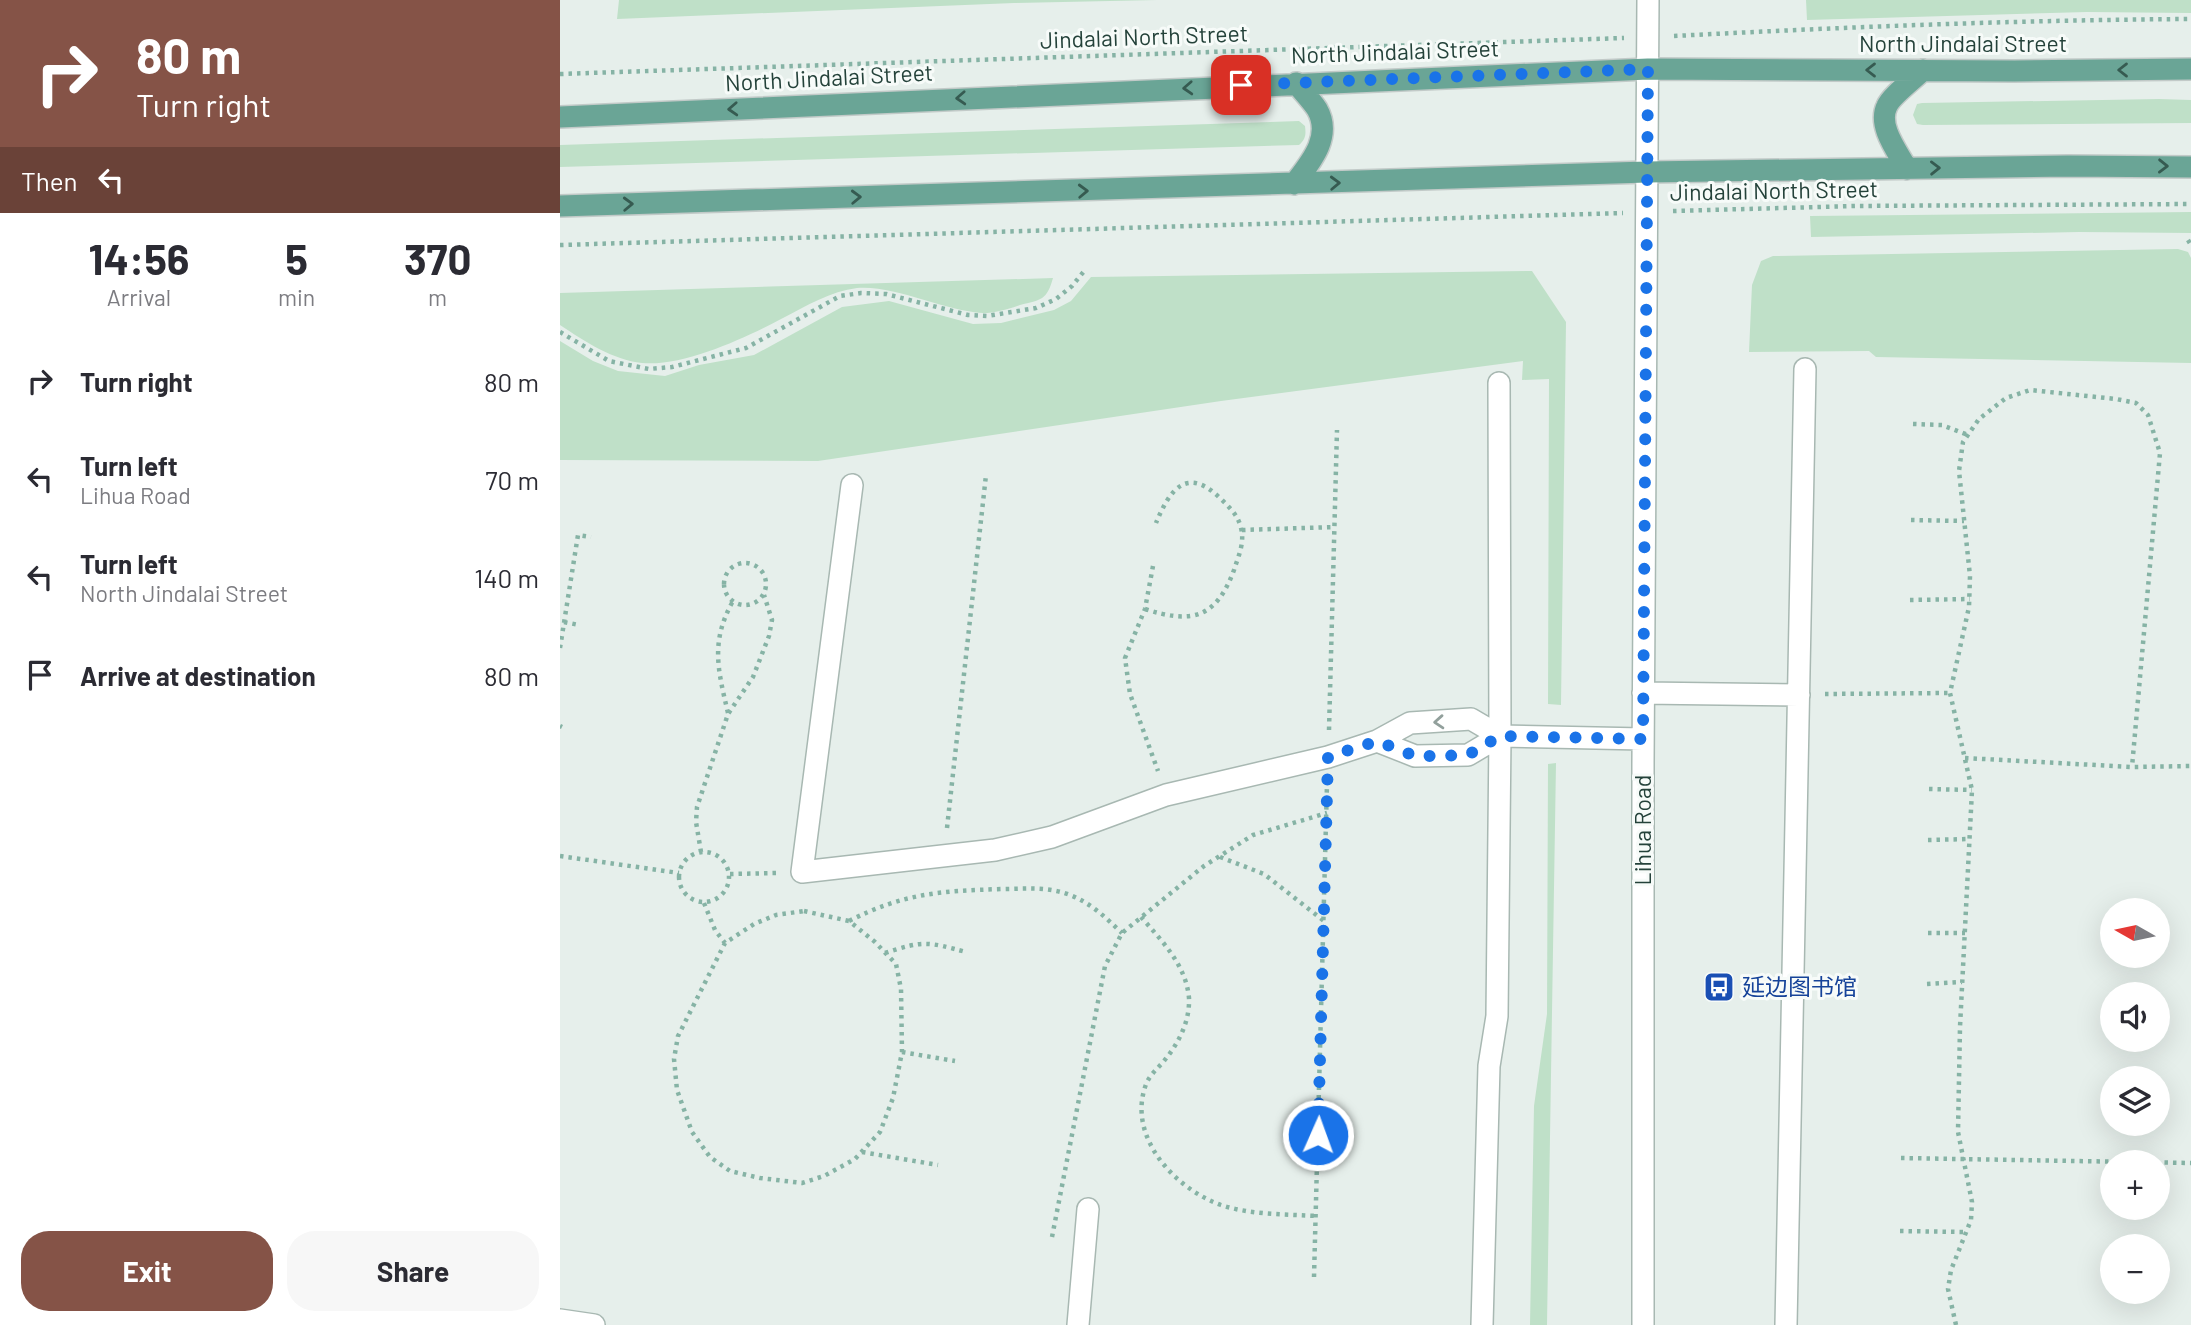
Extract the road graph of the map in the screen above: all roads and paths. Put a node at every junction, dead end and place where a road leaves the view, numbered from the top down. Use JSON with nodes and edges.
{"nodes":[{"id":1,"x":1648,"y":0,"type":"edge"},
{"id":2,"x":2191,"y":19,"type":"edge"},
{"id":3,"x":1647,"y":37,"type":"junction"},
{"id":4,"x":1648,"y":69,"type":"junction"},
{"id":5,"x":2191,"y":69,"type":"edge"},
{"id":6,"x":1923,"y":70,"type":"junction"},
{"id":7,"x":560,"y":74,"type":"edge"},
{"id":8,"x":1296,"y":83,"type":"junction"},
{"id":9,"x":560,"y":117,"type":"edge"},
{"id":10,"x":2191,"y":167,"type":"edge"},
{"id":11,"x":1907,"y":169,"type":"junction"},
{"id":12,"x":1647,"y":172,"type":"junction"},
{"id":13,"x":1294,"y":184,"type":"junction"},
{"id":14,"x":2191,"y":204,"type":"edge"},
{"id":15,"x":560,"y":206,"type":"edge"},
{"id":16,"x":1647,"y":212,"type":"junction"},
{"id":17,"x":560,"y":245,"type":"edge"},
{"id":18,"x":1085,"y":270,"type":"dead end"},
{"id":19,"x":560,"y":332,"type":"edge"},
{"id":20,"x":1805,"y":369,"type":"dead end"},
{"id":21,"x":1499,"y":383,"type":"dead end"},
{"id":22,"x":1913,"y":424,"type":"dead end"},
{"id":23,"x":1338,"y":430,"type":"dead end"},
{"id":24,"x":1968,"y":435,"type":"junction"},
{"id":25,"x":986,"y":475,"type":"dead end"},
{"id":26,"x":852,"y":485,"type":"dead end"},
{"id":27,"x":1911,"y":520,"type":"dead end"},
{"id":28,"x":1964,"y":521,"type":"junction"},
{"id":29,"x":1156,"y":523,"type":"dead end"},
{"id":30,"x":1335,"y":527,"type":"junction"},
{"id":31,"x":1242,"y":530,"type":"junction"},
{"id":32,"x":591,"y":537,"type":"dead end"},
{"id":33,"x":1153,"y":566,"type":"dead end"},
{"id":34,"x":764,"y":595,"type":"junction"},
{"id":35,"x":1970,"y":599,"type":"junction"},
{"id":36,"x":1910,"y":600,"type":"dead end"},
{"id":37,"x":733,"y":601,"type":"junction"},
{"id":38,"x":1145,"y":609,"type":"junction"},
{"id":39,"x":564,"y":622,"type":"junction"},
{"id":40,"x":579,"y":625,"type":"dead end"},
{"id":41,"x":560,"y":648,"type":"edge"},
{"id":42,"x":1643,"y":693,"type":"junction"},
{"id":43,"x":1950,"y":693,"type":"junction"},
{"id":44,"x":1799,"y":695,"type":"junction"},
{"id":45,"x":728,"y":714,"type":"junction"},
{"id":46,"x":1500,"y":736,"type":"junction"},
{"id":47,"x":1643,"y":739,"type":"junction"},
{"id":48,"x":1377,"y":741,"type":"junction"},
{"id":49,"x":1328,"y":757,"type":"junction"},
{"id":50,"x":1965,"y":758,"type":"junction"},
{"id":51,"x":2132,"y":766,"type":"junction"},
{"id":52,"x":2191,"y":766,"type":"edge"},
{"id":53,"x":1929,"y":789,"type":"dead end"},
{"id":54,"x":1972,"y":790,"type":"junction"},
{"id":55,"x":1166,"y":795,"type":"junction"},
{"id":56,"x":1327,"y":813,"type":"junction"},
{"id":57,"x":1970,"y":838,"type":"junction"},
{"id":58,"x":1928,"y":839,"type":"dead end"},
{"id":59,"x":701,"y":852,"type":"junction"},
{"id":60,"x":560,"y":856,"type":"edge"},
{"id":61,"x":943,"y":857,"type":"junction"},
{"id":62,"x":1219,"y":857,"type":"junction"},
{"id":63,"x":802,"y":872,"type":"junction"},
{"id":64,"x":679,"y":873,"type":"junction"},
{"id":65,"x":730,"y":874,"type":"junction"},
{"id":66,"x":704,"y":903,"type":"junction"},
{"id":67,"x":1141,"y":917,"type":"junction"},
{"id":68,"x":849,"y":921,"type":"junction"},
{"id":69,"x":1324,"y":921,"type":"junction"},
{"id":70,"x":1122,"y":933,"type":"junction"},
{"id":71,"x":1927,"y":933,"type":"dead end"},
{"id":72,"x":1965,"y":933,"type":"junction"},
{"id":73,"x":724,"y":943,"type":"junction"},
{"id":74,"x":966,"y":952,"type":"dead end"},
{"id":75,"x":885,"y":953,"type":"junction"},
{"id":76,"x":1962,"y":982,"type":"junction"},
{"id":77,"x":1927,"y":984,"type":"dead end"},
{"id":78,"x":902,"y":1052,"type":"junction"},
{"id":79,"x":955,"y":1061,"type":"dead end"},
{"id":80,"x":862,"y":1152,"type":"junction"},
{"id":81,"x":1901,"y":1158,"type":"dead end"},
{"id":82,"x":1964,"y":1159,"type":"junction"},
{"id":83,"x":2191,"y":1163,"type":"edge"},
{"id":84,"x":938,"y":1165,"type":"dead end"},
{"id":85,"x":1088,"y":1209,"type":"dead end"},
{"id":86,"x":1316,"y":1216,"type":"junction"},
{"id":87,"x":1900,"y":1231,"type":"dead end"},
{"id":88,"x":1967,"y":1232,"type":"junction"},
{"id":89,"x":1052,"y":1237,"type":"dead end"},
{"id":90,"x":1314,"y":1278,"type":"dead end"},
{"id":91,"x":560,"y":1320,"type":"edge"},
{"id":92,"x":594,"y":1325,"type":"edge"},
{"id":93,"x":1078,"y":1325,"type":"edge"},
{"id":94,"x":1482,"y":1325,"type":"edge"},
{"id":95,"x":1643,"y":1325,"type":"edge"},
{"id":96,"x":1786,"y":1325,"type":"edge"},
{"id":97,"x":1956,"y":1325,"type":"edge"}],
"edges":[{"from":1,"to":3,"type":"street","name":"Lihua Road"},
{"from":2,"to":3,"type":"path","name":"Jindalai North Street"},
{"from":3,"to":4,"type":"street","name":"Lihua Road"},
{"from":3,"to":7,"type":"path","name":"Jindalai North Street"},
{"from":6,"to":4,"type":"main road","name":"North Jindalai Street","one_way":true},
{"from":4,"to":8,"type":"main road","name":"North Jindalai Street"},
{"from":4,"to":12,"type":"street","name":"Lihua Road"},
{"from":5,"to":6,"type":"main road","name":"North Jindalai Street","one_way":true},
{"from":6,"to":11,"type":"main road"},
{"from":8,"to":9,"type":"main road","name":"North Jindalai Street","one_way":true},
{"from":8,"to":13,"type":"main road"},
{"from":11,"to":10,"type":"main road","one_way":true},
{"from":11,"to":12,"type":"main road"},
{"from":13,"to":12,"type":"main road","one_way":true},
{"from":12,"to":16,"type":"street","name":"Lihua Road"},
{"from":15,"to":13,"type":"main road","one_way":true},
{"from":14,"to":16,"type":"path","name":"Jindalai North Street"},
{"from":16,"to":17,"type":"path","name":"Jindalai North Street"},
{"from":16,"to":42,"type":"street","name":"Lihua Road"},
{"from":18,"to":19,"type":"path"},
{"from":20,"to":44,"type":"street"},
{"from":21,"to":46,"type":"street"},
{"from":22,"to":24,"type":"path"},
{"from":23,"to":30,"type":"path"},
{"from":24,"to":28,"type":"path"},
{"from":24,"to":51,"type":"path"},
{"from":25,"to":61,"type":"path"},
{"from":26,"to":63,"type":"street"},
{"from":27,"to":28,"type":"path"},
{"from":28,"to":35,"type":"path"},
{"from":29,"to":31,"type":"path"},
{"from":30,"to":31,"type":"path"},
{"from":30,"to":49,"type":"path"},
{"from":31,"to":38,"type":"path"},
{"from":32,"to":39,"type":"path"},
{"from":33,"to":38,"type":"path"},
{"from":34,"to":37,"type":"path"},
{"from":34,"to":37,"type":"path"},
{"from":34,"to":45,"type":"path"},
{"from":35,"to":36,"type":"path"},
{"from":35,"to":43,"type":"path"},
{"from":37,"to":45,"type":"path"},
{"from":38,"to":55,"type":"path"},
{"from":39,"to":40,"type":"path"},
{"from":39,"to":41,"type":"path"},
{"from":42,"to":44,"type":"street"},
{"from":42,"to":47,"type":"street","name":"Lihua Road"},
{"from":43,"to":44,"type":"path"},
{"from":43,"to":50,"type":"path"},
{"from":44,"to":96,"type":"street"},
{"from":45,"to":59,"type":"path"},
{"from":46,"to":47,"type":"street"},
{"from":46,"to":48,"type":"street"},
{"from":46,"to":48,"type":"street","one_way":true},
{"from":46,"to":94,"type":"street"},
{"from":47,"to":95,"type":"street","name":"Lihua Road"},
{"from":48,"to":49,"type":"street"},
{"from":49,"to":55,"type":"street"},
{"from":49,"to":56,"type":"path"},
{"from":50,"to":51,"type":"path"},
{"from":50,"to":54,"type":"path"},
{"from":51,"to":52,"type":"path"},
{"from":53,"to":54,"type":"path"},
{"from":54,"to":57,"type":"path"},
{"from":55,"to":61,"type":"street"},
{"from":56,"to":62,"type":"path"},
{"from":56,"to":69,"type":"path"},
{"from":57,"to":58,"type":"path"},
{"from":57,"to":72,"type":"path"},
{"from":59,"to":64,"type":"path"},
{"from":59,"to":65,"type":"path"},
{"from":60,"to":64,"type":"path"},
{"from":61,"to":63,"type":"street"},
{"from":62,"to":67,"type":"path"},
{"from":62,"to":69,"type":"path"},
{"from":63,"to":65,"type":"path"},
{"from":64,"to":66,"type":"path"},
{"from":65,"to":66,"type":"path"},
{"from":66,"to":73,"type":"path"},
{"from":67,"to":70,"type":"path"},
{"from":67,"to":86,"type":"path"},
{"from":68,"to":70,"type":"path"},
{"from":68,"to":73,"type":"path"},
{"from":68,"to":75,"type":"path"},
{"from":69,"to":86,"type":"path"},
{"from":70,"to":89,"type":"path"},
{"from":71,"to":72,"type":"path"},
{"from":72,"to":76,"type":"path"},
{"from":73,"to":80,"type":"path"},
{"from":74,"to":75,"type":"path"},
{"from":75,"to":78,"type":"path"},
{"from":76,"to":77,"type":"path"},
{"from":76,"to":82,"type":"path"},
{"from":78,"to":79,"type":"path"},
{"from":78,"to":80,"type":"path"},
{"from":80,"to":84,"type":"path"},
{"from":81,"to":82,"type":"path"},
{"from":82,"to":83,"type":"path"},
{"from":82,"to":88,"type":"path"},
{"from":85,"to":93,"type":"street"},
{"from":86,"to":90,"type":"path"},
{"from":87,"to":88,"type":"path"},
{"from":88,"to":97,"type":"path"},
{"from":91,"to":92,"type":"street"}]}
